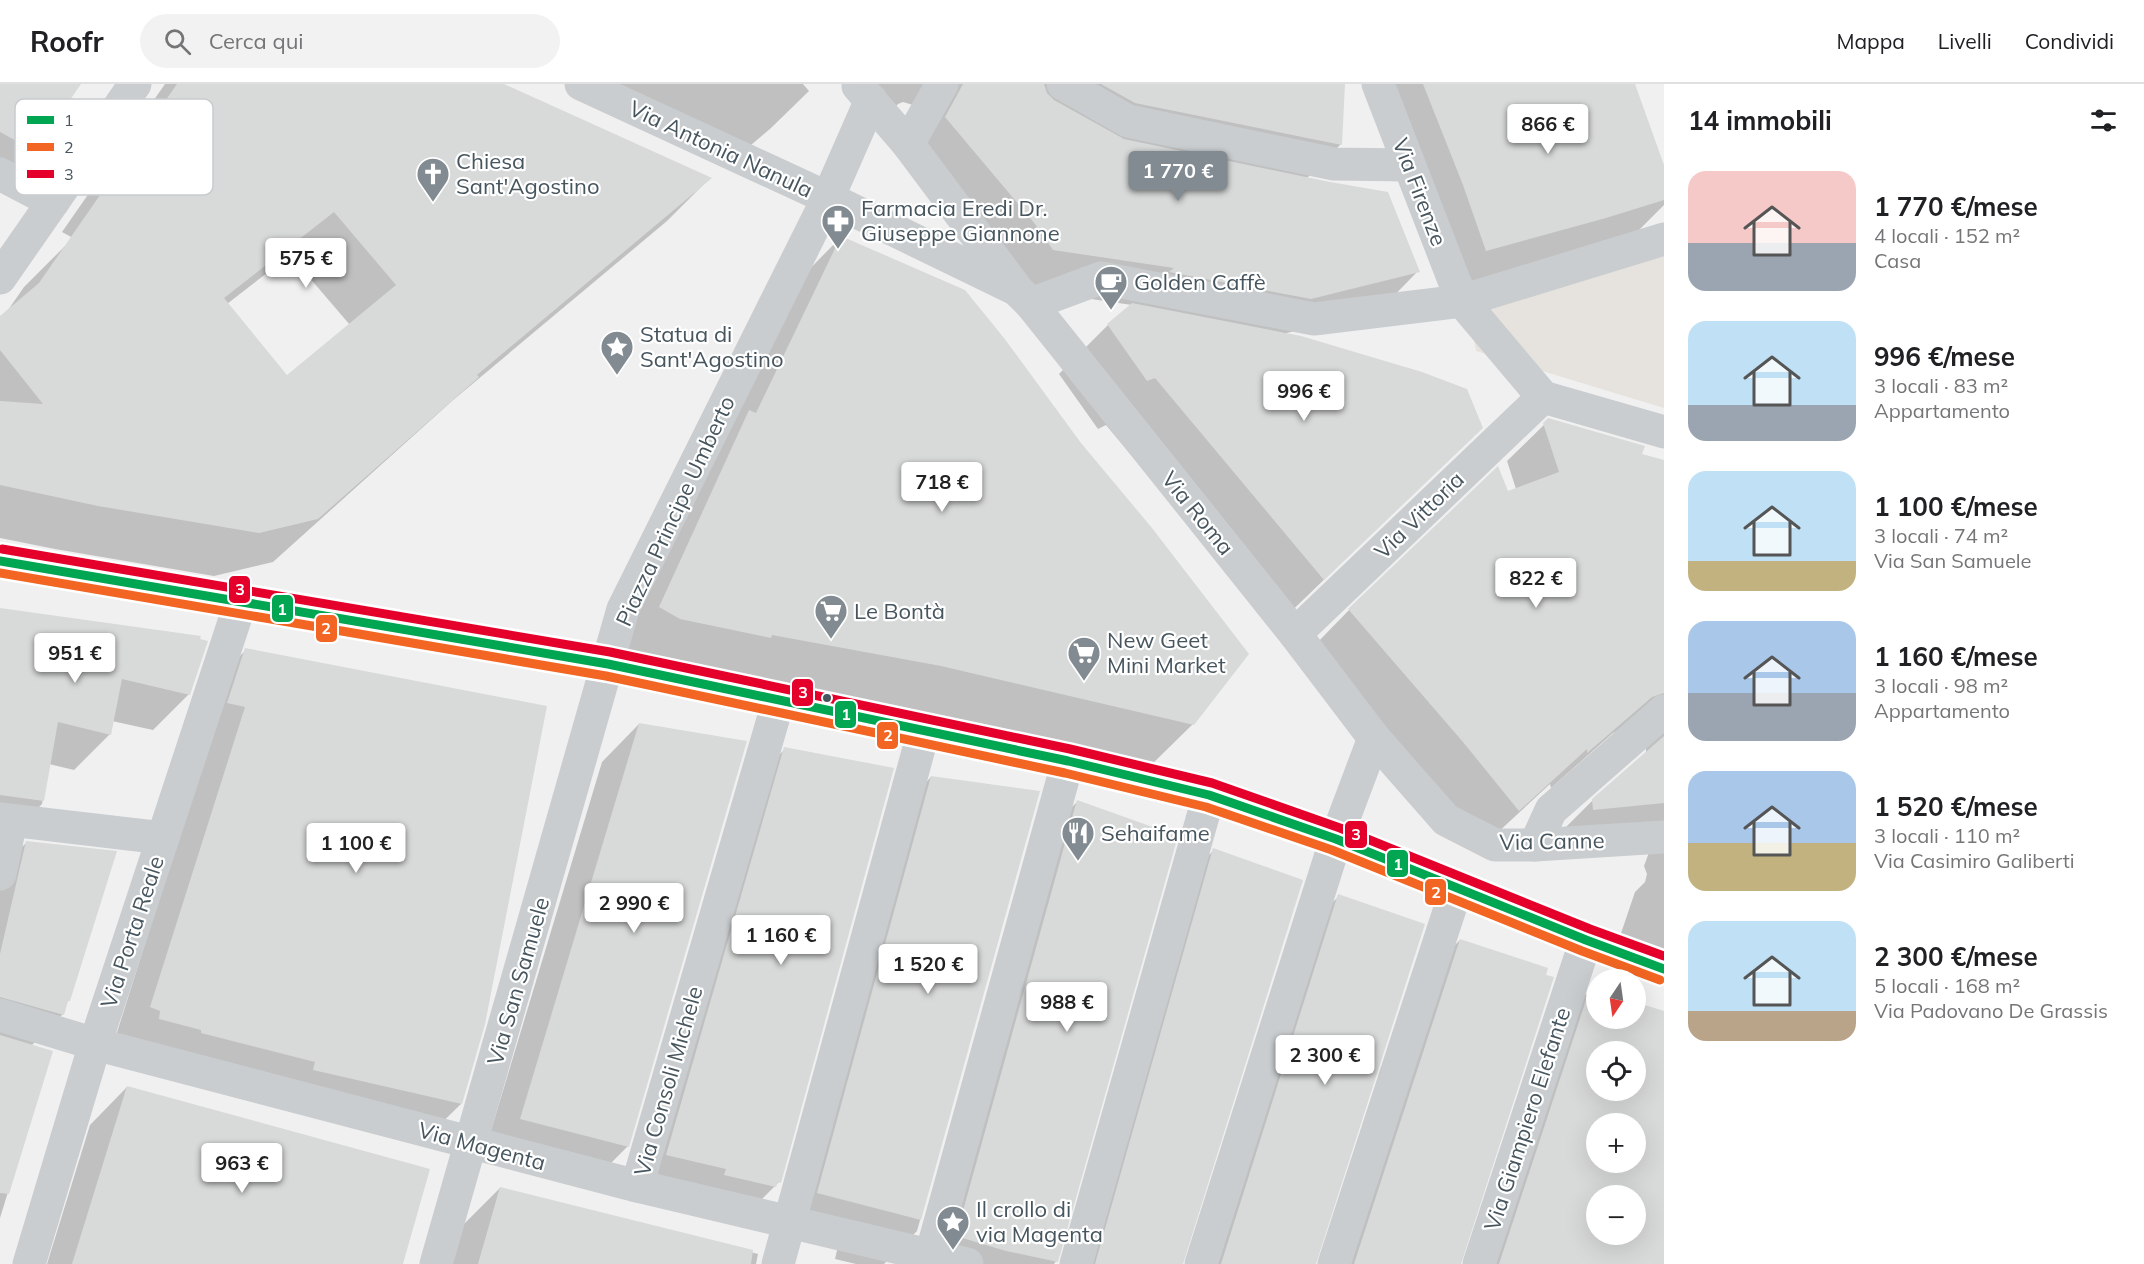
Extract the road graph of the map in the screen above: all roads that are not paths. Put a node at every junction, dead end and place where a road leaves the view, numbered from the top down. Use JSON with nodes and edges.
{"nodes":[{"id":1,"x":135,"y":84,"type":"edge"},
{"id":2,"x":581,"y":84,"type":"edge"},
{"id":3,"x":942,"y":84,"type":"edge"},
{"id":4,"x":1063,"y":84,"type":"edge"},
{"id":5,"x":1378,"y":84,"type":"edge"},
{"id":6,"x":864,"y":92,"type":"edge"},
{"id":7,"x":125,"y":99,"type":"edge"},
{"id":8,"x":908,"y":144,"type":"junction"},
{"id":9,"x":1409,"y":165,"type":"junction"},
{"id":10,"x":0,"y":174,"type":"edge"},
{"id":11,"x":15,"y":182,"type":"edge"},
{"id":12,"x":40,"y":195,"type":"edge"},
{"id":13,"x":58,"y":195,"type":"edge"},
{"id":14,"x":828,"y":198,"type":"junction"},
{"id":15,"x":53,"y":202,"type":"junction"},
{"id":16,"x":1664,"y":239,"type":"edge"},
{"id":17,"x":0,"y":278,"type":"edge"},
{"id":18,"x":1024,"y":297,"type":"junction"},
{"id":19,"x":1462,"y":301,"type":"junction"},
{"id":20,"x":1543,"y":397,"type":"junction"},
{"id":21,"x":1664,"y":432,"type":"edge"},
{"id":22,"x":0,"y":561,"type":"edge"},
{"id":23,"x":241,"y":601,"type":"junction"},
{"id":24,"x":1295,"y":634,"type":"junction"},
{"id":25,"x":608,"y":664,"type":"junction"},
{"id":26,"x":779,"y":699,"type":"junction"},
{"id":27,"x":1664,"y":711,"type":"edge"},
{"id":28,"x":924,"y":730,"type":"junction"},
{"id":29,"x":1374,"y":738,"type":"junction"},
{"id":30,"x":1068,"y":761,"type":"junction"},
{"id":31,"x":1209,"y":795,"type":"junction"},
{"id":32,"x":5,"y":820,"type":"edge"},
{"id":33,"x":1664,"y":837,"type":"edge"},
{"id":34,"x":163,"y":838,"type":"junction"},
{"id":35,"x":1336,"y":839,"type":"junction"},
{"id":36,"x":1535,"y":845,"type":"junction"},
{"id":37,"x":0,"y":874,"type":"edge"},
{"id":38,"x":1457,"y":887,"type":"junction"},
{"id":39,"x":1586,"y":940,"type":"junction"},
{"id":40,"x":1664,"y":969,"type":"edge"},
{"id":41,"x":0,"y":1015,"type":"edge"},
{"id":42,"x":95,"y":1044,"type":"junction"},
{"id":43,"x":472,"y":1143,"type":"junction"},
{"id":44,"x":638,"y":1186,"type":"junction"},
{"id":45,"x":790,"y":1221,"type":"junction"},
{"id":46,"x":931,"y":1255,"type":"junction"},
{"id":47,"x":29,"y":1264,"type":"edge"},
{"id":48,"x":436,"y":1264,"type":"edge"},
{"id":49,"x":778,"y":1264,"type":"edge"},
{"id":50,"x":967,"y":1264,"type":"edge"},
{"id":51,"x":1076,"y":1264,"type":"edge"},
{"id":52,"x":1201,"y":1264,"type":"edge"},
{"id":53,"x":1334,"y":1264,"type":"edge"},
{"id":54,"x":1479,"y":1264,"type":"edge"}],
"edges":[{"from":1,"to":7,"type":"street"},
{"from":2,"to":14,"type":"street","name":"Via Antonia Nanula"},
{"from":3,"to":8,"type":"street"},
{"from":4,"to":9,"type":"street"},
{"from":5,"to":9,"type":"street","name":"Via Firenze"},
{"from":6,"to":8,"type":"street","name":"Via Roma"},
{"from":6,"to":14,"type":"street","name":"Piazza Principe Umberto"},
{"from":8,"to":18,"type":"street","name":"Via Roma"},
{"from":9,"to":19,"type":"street","name":"Via Firenze"},
{"from":10,"to":11,"type":"street"},
{"from":12,"to":15,"type":"street"},
{"from":13,"to":15,"type":"street"},
{"from":14,"to":18,"type":"street","name":"Via Roma"},
{"from":14,"to":25,"type":"street","name":"Piazza Principe Umberto"},
{"from":15,"to":17,"type":"street"},
{"from":16,"to":19,"type":"street"},
{"from":18,"to":19,"type":"street"},
{"from":18,"to":24,"type":"street","name":"Via Roma"},
{"from":19,"to":20,"type":"street","name":"Via Firenze"},
{"from":20,"to":21,"type":"street"},
{"from":20,"to":24,"type":"street","name":"Via Vittoria"},
{"from":22,"to":23,"type":"street"},
{"from":23,"to":25,"type":"street"},
{"from":23,"to":34,"type":"street","name":"Via Porta Reale"},
{"from":24,"to":29,"type":"street","name":"Via Roma"},
{"from":25,"to":26,"type":"street"},
{"from":25,"to":43,"type":"street","name":"Via San Samuele"},
{"from":26,"to":28,"type":"street"},
{"from":26,"to":44,"type":"street","name":"Via Consoli Michele"},
{"from":27,"to":36,"type":"street"},
{"from":28,"to":30,"type":"street"},
{"from":28,"to":45,"type":"street"},
{"from":29,"to":35,"type":"street"},
{"from":29,"to":36,"type":"street","name":"Via Canne"},
{"from":30,"to":31,"type":"street"},
{"from":30,"to":46,"type":"street"},
{"from":31,"to":35,"type":"street"},
{"from":31,"to":51,"type":"street"},
{"from":32,"to":34,"type":"street"},
{"from":32,"to":37,"type":"street"},
{"from":33,"to":36,"type":"street","name":"Via Canne"},
{"from":34,"to":42,"type":"street","name":"Via Porta Reale"},
{"from":35,"to":38,"type":"street"},
{"from":35,"to":52,"type":"street"},
{"from":38,"to":39,"type":"street"},
{"from":38,"to":53,"type":"street"},
{"from":39,"to":40,"type":"street"},
{"from":39,"to":54,"type":"street","name":"Via Giampiero Elefante"},
{"from":41,"to":42,"type":"street","name":"Via Magenta"},
{"from":42,"to":43,"type":"street","name":"Via Magenta"},
{"from":42,"to":47,"type":"street","name":"Via Porta Reale"},
{"from":43,"to":44,"type":"street","name":"Via Magenta"},
{"from":43,"to":48,"type":"street","name":"Via San Samuele"},
{"from":44,"to":45,"type":"street","name":"Via Magenta"},
{"from":45,"to":46,"type":"street","name":"Via Magenta"},
{"from":45,"to":49,"type":"street"},
{"from":46,"to":50,"type":"street","name":"Via Magenta"}]}
